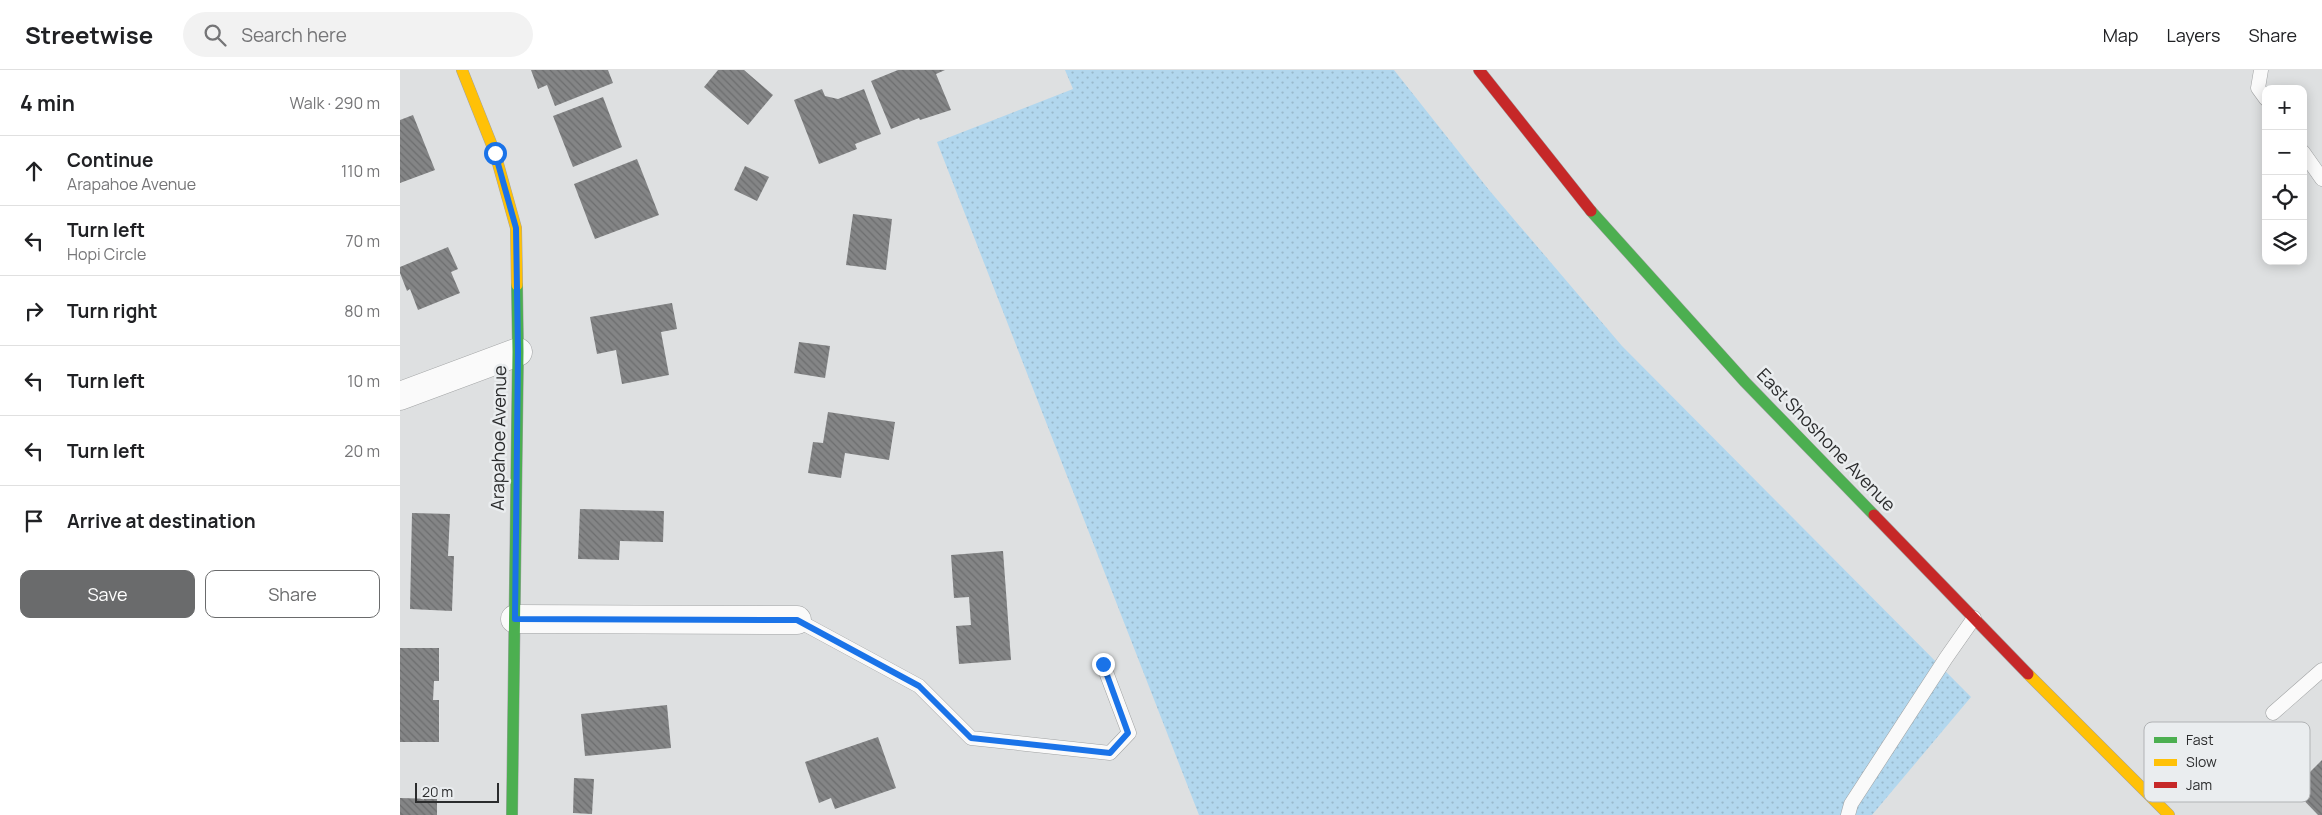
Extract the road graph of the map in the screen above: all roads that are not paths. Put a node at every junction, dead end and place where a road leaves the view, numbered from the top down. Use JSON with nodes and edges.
{"nodes":[{"id":1,"x":462,"y":70,"type":"edge"},
{"id":2,"x":1479,"y":70,"type":"edge"},
{"id":3,"x":2261,"y":70,"type":"edge"},
{"id":4,"x":2262,"y":94,"type":"edge"},
{"id":5,"x":2307,"y":158,"type":"edge"},
{"id":6,"x":2322,"y":179,"type":"edge"},
{"id":7,"x":518,"y":352,"type":"junction"},
{"id":8,"x":400,"y":396,"type":"edge"},
{"id":9,"x":1974,"y":618,"type":"junction"},
{"id":10,"x":515,"y":619,"type":"junction"},
{"id":11,"x":797,"y":620,"type":"joint"},
{"id":12,"x":1103,"y":664,"type":"dead end"},
{"id":13,"x":2322,"y":670,"type":"edge"},
{"id":14,"x":2273,"y":713,"type":"dead end"},
{"id":15,"x":2144,"y":790,"type":"edge"},
{"id":16,"x":2156,"y":802,"type":"edge"},
{"id":17,"x":512,"y":815,"type":"edge"},
{"id":18,"x":1848,"y":815,"type":"edge"},
{"id":19,"x":2169,"y":815,"type":"edge"}],
"edges":[{"from":1,"to":7,"type":"street","name":"Arapahoe Avenue"},
{"from":2,"to":9,"type":"street","name":"East Shoshone Avenue"},
{"from":3,"to":4,"type":"lane"},
{"from":5,"to":6,"type":"lane"},
{"from":7,"to":8,"type":"street"},
{"from":7,"to":10,"type":"street","name":"Arapahoe Avenue"},
{"from":9,"to":15,"type":"street","name":"East Shoshone Avenue"},
{"from":9,"to":18,"type":"lane"},
{"from":10,"to":11,"type":"street"},
{"from":10,"to":17,"type":"street","name":"Arapahoe Avenue"},
{"from":11,"to":12,"type":"lane"},
{"from":13,"to":14,"type":"lane"},
{"from":16,"to":19,"type":"street","name":"East Shoshone Avenue"}]}
